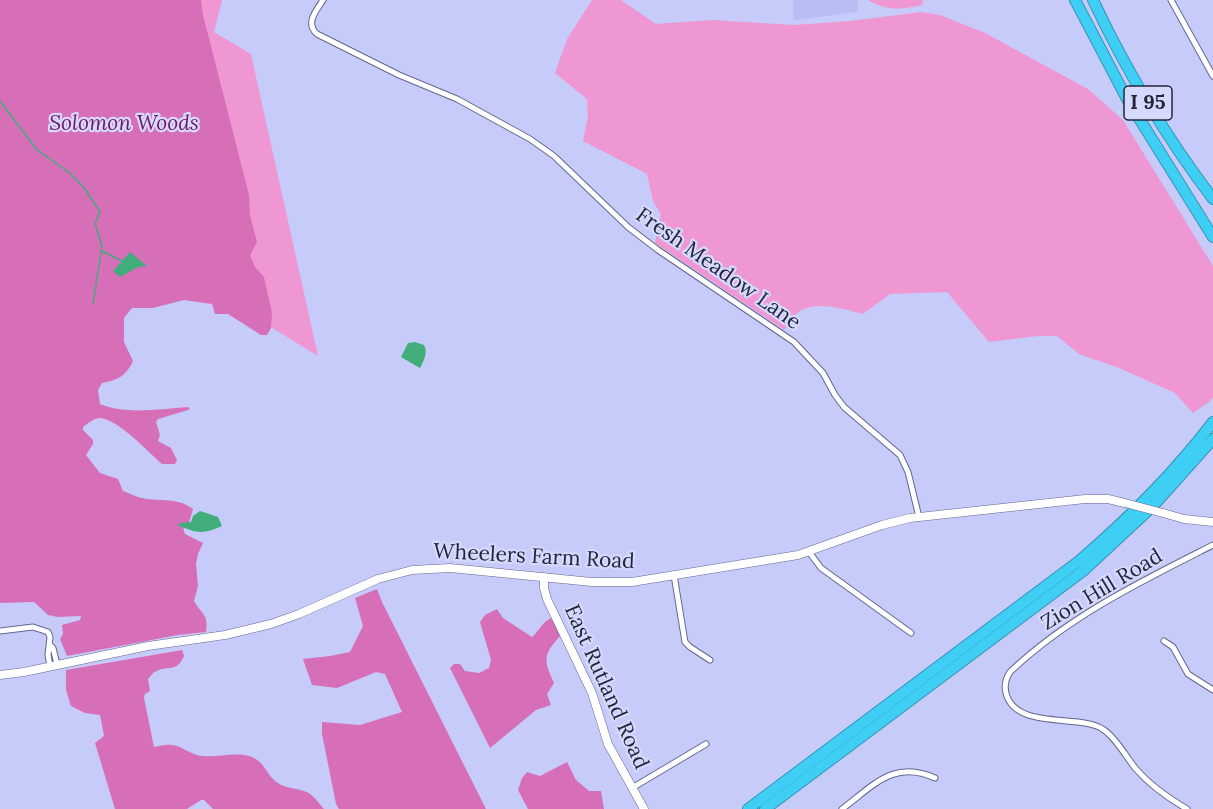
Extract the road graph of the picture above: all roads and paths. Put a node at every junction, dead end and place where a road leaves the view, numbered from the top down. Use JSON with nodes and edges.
{"nodes":[{"id":1,"x":323,"y":0,"type":"edge"},
{"id":2,"x":1075,"y":0,"type":"edge"},
{"id":3,"x":1093,"y":0,"type":"edge"},
{"id":4,"x":1171,"y":0,"type":"edge"},
{"id":5,"x":1211,"y":68,"type":"edge"},
{"id":6,"x":1213,"y":76,"type":"edge"},
{"id":7,"x":1166,"y":161,"type":"junction"},
{"id":8,"x":1213,"y":199,"type":"edge"},
{"id":9,"x":1213,"y":225,"type":"edge"},
{"id":10,"x":1213,"y":237,"type":"edge"},
{"id":11,"x":1213,"y":411,"type":"edge"},
{"id":12,"x":1213,"y":422,"type":"edge"},
{"id":13,"x":1212,"y":439,"type":"edge"},
{"id":14,"x":1171,"y":473,"type":"junction"},
{"id":15,"x":918,"y":517,"type":"junction"},
{"id":16,"x":1213,"y":522,"type":"edge"},
{"id":17,"x":1213,"y":545,"type":"edge"},
{"id":18,"x":809,"y":552,"type":"junction"},
{"id":19,"x":674,"y":575,"type":"junction"},
{"id":20,"x":544,"y":577,"type":"junction"},
{"id":21,"x":0,"y":631,"type":"edge"},
{"id":22,"x":911,"y":633,"type":"dead end"},
{"id":23,"x":1164,"y":641,"type":"dead end"},
{"id":24,"x":710,"y":660,"type":"dead end"},
{"id":25,"x":53,"y":665,"type":"junction"},
{"id":26,"x":0,"y":675,"type":"edge"},
{"id":27,"x":1213,"y":690,"type":"edge"},
{"id":28,"x":706,"y":744,"type":"dead end"},
{"id":29,"x":935,"y":778,"type":"dead end"},
{"id":30,"x":632,"y":788,"type":"junction"},
{"id":31,"x":644,"y":809,"type":"edge"},
{"id":32,"x":748,"y":809,"type":"edge"},
{"id":33,"x":765,"y":809,"type":"edge"},
{"id":34,"x":842,"y":809,"type":"edge"},
{"id":35,"x":1187,"y":809,"type":"edge"}],
"edges":[{"from":1,"to":15,"type":"street","name":"Fresh Meadow Lane"},
{"from":2,"to":7,"type":"highway","number":"I 95"},
{"from":3,"to":8,"type":"highway","number":"I 95"},
{"from":4,"to":5,"type":"street"},
{"from":5,"to":6,"type":"street"},
{"from":7,"to":9,"type":"highway","number":"I 95"},
{"from":7,"to":10,"type":"highway"},
{"from":11,"to":14,"type":"highway"},
{"from":12,"to":14,"type":"highway"},
{"from":13,"to":33,"type":"highway"},
{"from":14,"to":32,"type":"highway"},
{"from":15,"to":16,"type":"main road","name":"Wheelers Farm Road","bridge":true},
{"from":15,"to":18,"type":"main road","name":"Wheelers Farm Road"},
{"from":17,"to":35,"type":"street","name":"Zion Hill Road"},
{"from":18,"to":19,"type":"main road","name":"Wheelers Farm Road"},
{"from":18,"to":22,"type":"street"},
{"from":19,"to":20,"type":"main road","name":"Wheelers Farm Road"},
{"from":19,"to":24,"type":"street"},
{"from":20,"to":25,"type":"main road","name":"Wheelers Farm Road"},
{"from":20,"to":30,"type":"main road","name":"East Rutland Road"},
{"from":21,"to":25,"type":"street"},
{"from":23,"to":27,"type":"street"},
{"from":25,"to":26,"type":"main road","name":"Wheelers Farm Road"},
{"from":28,"to":30,"type":"street"},
{"from":29,"to":34,"type":"street"},
{"from":30,"to":31,"type":"main road","name":"East Rutland Road"}]}
